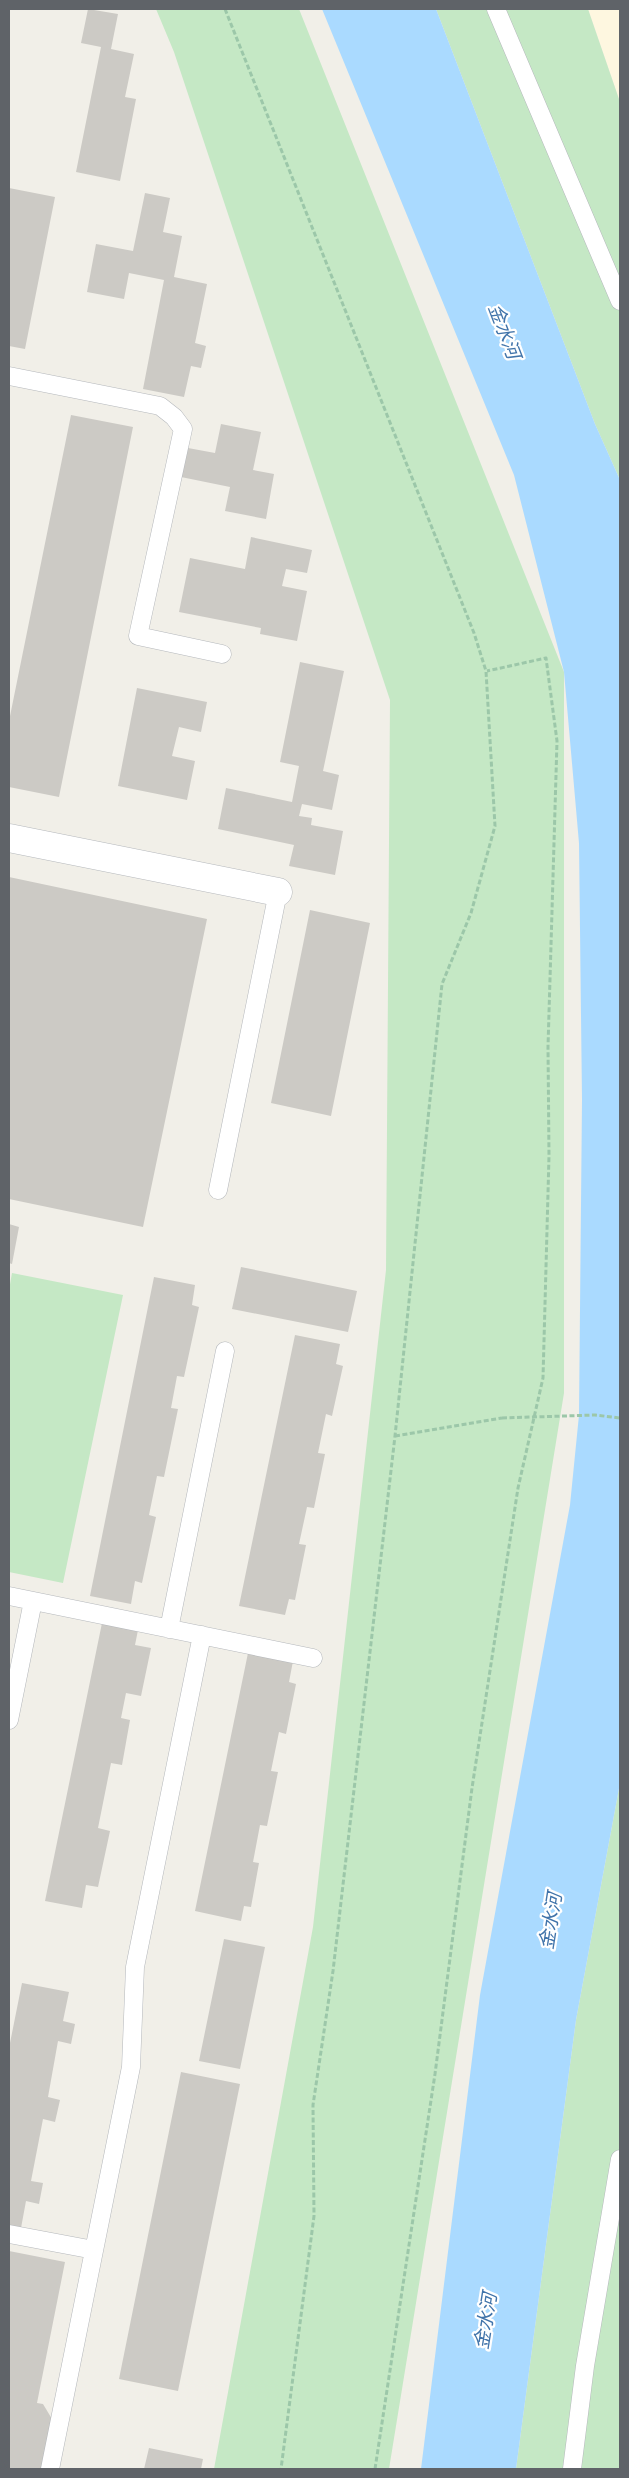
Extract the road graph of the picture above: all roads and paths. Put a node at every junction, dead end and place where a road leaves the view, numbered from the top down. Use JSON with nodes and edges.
{"nodes":[{"id":1,"x":226,"y":9,"type":"edge"},
{"id":2,"x":496,"y":9,"type":"edge"},
{"id":3,"x":620,"y":301,"type":"edge"},
{"id":4,"x":9,"y":376,"type":"edge"},
{"id":5,"x":222,"y":654,"type":"dead end"},
{"id":6,"x":486,"y":671,"type":"junction"},
{"id":7,"x":9,"y":838,"type":"edge"},
{"id":8,"x":278,"y":892,"type":"joint"},
{"id":9,"x":218,"y":1190,"type":"dead end"},
{"id":10,"x":225,"y":1351,"type":"dead end"},
{"id":11,"x":620,"y":1418,"type":"edge"},
{"id":12,"x":395,"y":1436,"type":"junction"},
{"id":13,"x":9,"y":1596,"type":"edge"},
{"id":14,"x":33,"y":1601,"type":"junction"},
{"id":15,"x":169,"y":1629,"type":"junction"},
{"id":16,"x":202,"y":1635,"type":"junction"},
{"id":17,"x":313,"y":1658,"type":"dead end"},
{"id":18,"x":9,"y":1720,"type":"edge"},
{"id":19,"x":620,"y":2159,"type":"edge"},
{"id":20,"x":9,"y":2234,"type":"edge"},
{"id":21,"x":94,"y":2250,"type":"junction"},
{"id":22,"x":50,"y":2469,"type":"edge"},
{"id":23,"x":281,"y":2469,"type":"edge"},
{"id":24,"x":375,"y":2469,"type":"edge"},
{"id":25,"x":572,"y":2469,"type":"edge"}],
"edges":[{"from":1,"to":6,"type":"path"},
{"from":2,"to":3,"type":"lane"},
{"from":4,"to":5,"type":"lane"},
{"from":6,"to":12,"type":"path"},
{"from":6,"to":24,"type":"path"},
{"from":7,"to":8,"type":"street"},
{"from":8,"to":9,"type":"lane"},
{"from":10,"to":15,"type":"lane"},
{"from":11,"to":12,"type":"path","bridge":true},
{"from":12,"to":23,"type":"path"},
{"from":13,"to":14,"type":"lane"},
{"from":14,"to":15,"type":"lane"},
{"from":14,"to":18,"type":"lane"},
{"from":15,"to":16,"type":"lane"},
{"from":16,"to":17,"type":"lane"},
{"from":16,"to":21,"type":"lane"},
{"from":19,"to":25,"type":"lane"},
{"from":20,"to":21,"type":"lane"},
{"from":21,"to":22,"type":"lane"}]}
